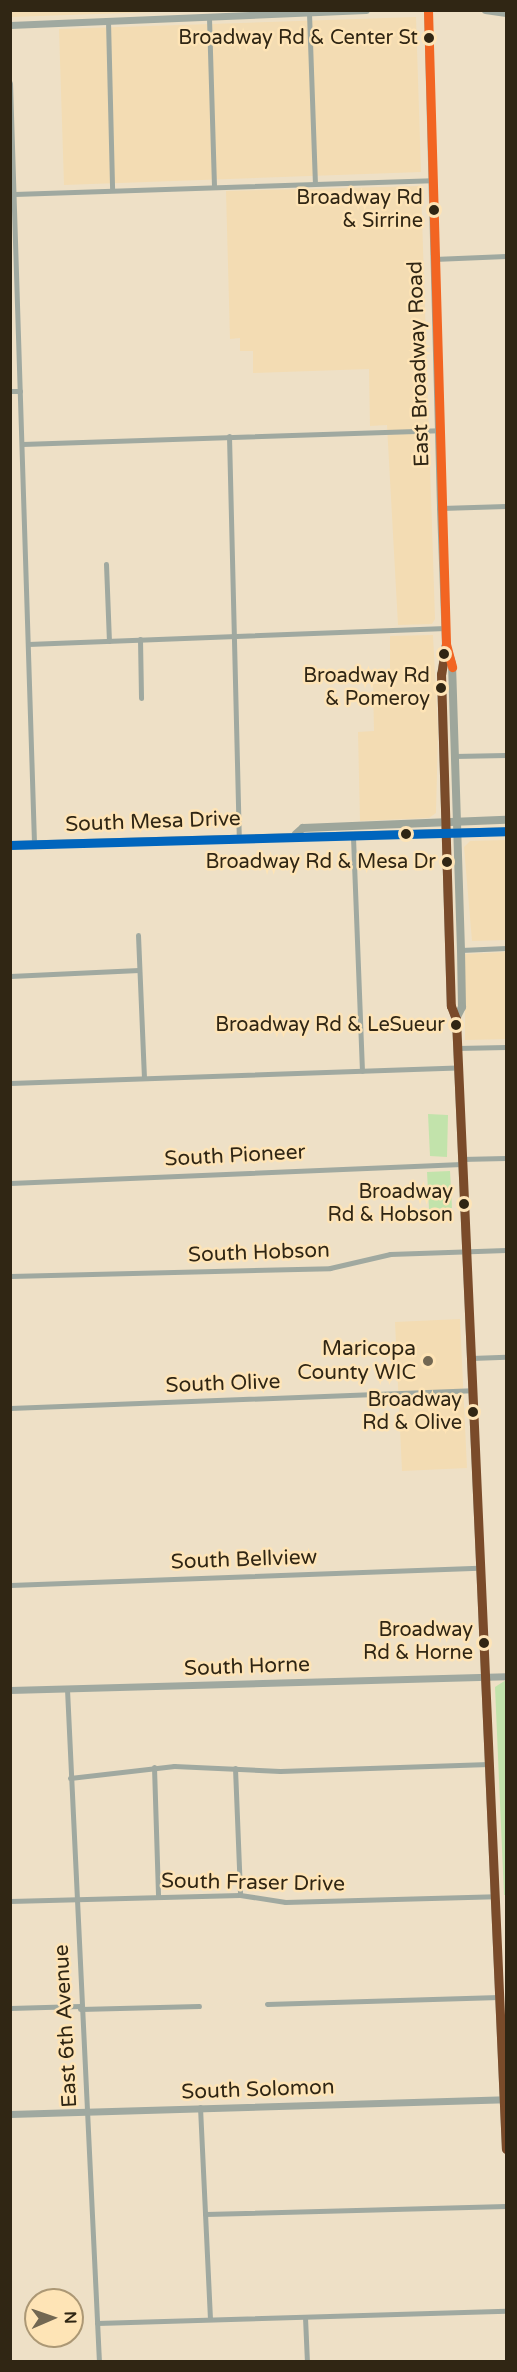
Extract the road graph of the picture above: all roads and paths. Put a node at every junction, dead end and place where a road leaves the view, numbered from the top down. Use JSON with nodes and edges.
{"nodes":[{"id":1,"x":366,"y":10,"type":"edge"},
{"id":2,"x":428,"y":10,"type":"edge"},
{"id":3,"x":486,"y":10,"type":"edge"},
{"id":4,"x":309,"y":13,"type":"junction"},
{"id":5,"x":507,"y":13,"type":"edge"},
{"id":6,"x":209,"y":18,"type":"junction"},
{"id":7,"x":108,"y":21,"type":"junction"},
{"id":8,"x":10,"y":25,"type":"edge"},
{"id":9,"x":10,"y":83,"type":"edge"},
{"id":10,"x":11,"y":106,"type":"edge"},
{"id":11,"x":432,"y":180,"type":"junction"},
{"id":12,"x":315,"y":183,"type":"junction"},
{"id":13,"x":214,"y":186,"type":"junction"},
{"id":14,"x":112,"y":190,"type":"junction"},
{"id":15,"x":14,"y":194,"type":"junction"},
{"id":16,"x":507,"y":256,"type":"edge"},
{"id":17,"x":434,"y":259,"type":"junction"},
{"id":18,"x":10,"y":391,"type":"edge"},
{"id":19,"x":20,"y":391,"type":"junction"},
{"id":20,"x":439,"y":430,"type":"junction"},
{"id":21,"x":229,"y":436,"type":"junction"},
{"id":22,"x":22,"y":444,"type":"junction"},
{"id":23,"x":507,"y":506,"type":"edge"},
{"id":24,"x":441,"y":508,"type":"junction"},
{"id":25,"x":106,"y":564,"type":"dead end"},
{"id":26,"x":446,"y":628,"type":"junction"},
{"id":27,"x":234,"y":636,"type":"junction"},
{"id":28,"x":140,"y":639,"type":"junction"},
{"id":29,"x":109,"y":641,"type":"junction"},
{"id":30,"x":28,"y":644,"type":"junction"},
{"id":31,"x":446,"y":644,"type":"junction"},
{"id":32,"x":141,"y":698,"type":"dead end"},
{"id":33,"x":507,"y":755,"type":"edge"},
{"id":34,"x":454,"y":756,"type":"junction"},
{"id":35,"x":507,"y":820,"type":"edge"},
{"id":36,"x":446,"y":822,"type":"junction"},
{"id":37,"x":455,"y":822,"type":"junction"},
{"id":38,"x":507,"y":831,"type":"edge"},
{"id":39,"x":446,"y":833,"type":"junction"},
{"id":40,"x":456,"y":833,"type":"junction"},
{"id":41,"x":296,"y":834,"type":"junction"},
{"id":42,"x":239,"y":837,"type":"junction"},
{"id":43,"x":353,"y":837,"type":"junction"},
{"id":44,"x":34,"y":844,"type":"junction"},
{"id":45,"x":10,"y":845,"type":"edge"},
{"id":46,"x":138,"y":936,"type":"dead end"},
{"id":47,"x":507,"y":948,"type":"edge"},
{"id":48,"x":461,"y":950,"type":"junction"},
{"id":49,"x":139,"y":970,"type":"junction"},
{"id":50,"x":10,"y":976,"type":"edge"},
{"id":51,"x":456,"y":1019,"type":"junction"},
{"id":52,"x":507,"y":1047,"type":"edge"},
{"id":53,"x":457,"y":1048,"type":"junction"},
{"id":54,"x":457,"y":1067,"type":"junction"},
{"id":55,"x":362,"y":1071,"type":"junction"},
{"id":56,"x":144,"y":1078,"type":"junction"},
{"id":57,"x":10,"y":1083,"type":"edge"},
{"id":58,"x":507,"y":1158,"type":"edge"},
{"id":59,"x":462,"y":1161,"type":"junction"},
{"id":60,"x":10,"y":1183,"type":"edge"},
{"id":61,"x":507,"y":1250,"type":"edge"},
{"id":62,"x":466,"y":1252,"type":"junction"},
{"id":63,"x":10,"y":1276,"type":"edge"},
{"id":64,"x":507,"y":1357,"type":"edge"},
{"id":65,"x":471,"y":1358,"type":"junction"},
{"id":66,"x":472,"y":1390,"type":"junction"},
{"id":67,"x":10,"y":1408,"type":"edge"},
{"id":68,"x":479,"y":1568,"type":"junction"},
{"id":69,"x":10,"y":1585,"type":"edge"},
{"id":70,"x":507,"y":1676,"type":"edge"},
{"id":71,"x":485,"y":1677,"type":"junction"},
{"id":72,"x":67,"y":1689,"type":"junction"},
{"id":73,"x":10,"y":1690,"type":"edge"},
{"id":74,"x":489,"y":1764,"type":"junction"},
{"id":75,"x":153,"y":1767,"type":"junction"},
{"id":76,"x":235,"y":1768,"type":"junction"},
{"id":77,"x":70,"y":1778,"type":"junction"},
{"id":78,"x":240,"y":1895,"type":"junction"},
{"id":79,"x":495,"y":1896,"type":"junction"},
{"id":80,"x":158,"y":1897,"type":"junction"},
{"id":81,"x":76,"y":1900,"type":"junction"},
{"id":82,"x":10,"y":1901,"type":"edge"},
{"id":83,"x":500,"y":1997,"type":"junction"},
{"id":84,"x":267,"y":2004,"type":"dead end"},
{"id":85,"x":199,"y":2006,"type":"dead end"},
{"id":86,"x":10,"y":2008,"type":"edge"},
{"id":87,"x":80,"y":2008,"type":"junction"},
{"id":88,"x":505,"y":2099,"type":"edge"},
{"id":89,"x":200,"y":2108,"type":"junction"},
{"id":90,"x":86,"y":2112,"type":"junction"},
{"id":91,"x":10,"y":2114,"type":"edge"},
{"id":92,"x":507,"y":2149,"type":"edge"},
{"id":93,"x":507,"y":2206,"type":"edge"},
{"id":94,"x":205,"y":2214,"type":"junction"},
{"id":95,"x":507,"y":2311,"type":"edge"},
{"id":96,"x":305,"y":2317,"type":"junction"},
{"id":97,"x":210,"y":2318,"type":"junction"},
{"id":98,"x":97,"y":2323,"type":"junction"},
{"id":99,"x":99,"y":2361,"type":"edge"},
{"id":100,"x":307,"y":2361,"type":"edge"}],
"edges":[{"from":1,"to":4,"type":"street"},
{"from":2,"to":11,"type":"main road","name":"East Broadway Road"},
{"from":3,"to":5,"type":"street"},
{"from":4,"to":6,"type":"street"},
{"from":4,"to":12,"type":"street"},
{"from":6,"to":7,"type":"street"},
{"from":6,"to":13,"type":"street"},
{"from":7,"to":8,"type":"street"},
{"from":7,"to":14,"type":"street"},
{"from":9,"to":10,"type":"street"},
{"from":10,"to":15,"type":"street"},
{"from":11,"to":12,"type":"street"},
{"from":11,"to":17,"type":"main road","name":"East Broadway Road"},
{"from":12,"to":13,"type":"street"},
{"from":13,"to":14,"type":"street"},
{"from":14,"to":15,"type":"street"},
{"from":15,"to":19,"type":"street"},
{"from":16,"to":17,"type":"street"},
{"from":17,"to":20,"type":"main road","name":"East Broadway Road"},
{"from":18,"to":19,"type":"street"},
{"from":19,"to":22,"type":"street"},
{"from":20,"to":21,"type":"street"},
{"from":20,"to":24,"type":"main road","name":"East Broadway Road"},
{"from":21,"to":22,"type":"street"},
{"from":21,"to":27,"type":"street"},
{"from":22,"to":30,"type":"street"},
{"from":23,"to":24,"type":"street"},
{"from":24,"to":26,"type":"main road","name":"East Broadway Road"},
{"from":25,"to":29,"type":"street"},
{"from":26,"to":27,"type":"street"},
{"from":26,"to":31,"type":"main road","name":"East Broadway Road"},
{"from":27,"to":28,"type":"street"},
{"from":27,"to":42,"type":"street"},
{"from":28,"to":29,"type":"street"},
{"from":28,"to":32,"type":"street"},
{"from":29,"to":30,"type":"street"},
{"from":30,"to":44,"type":"street"},
{"from":31,"to":34,"type":"main road","name":"East Broadway Road"},
{"from":31,"to":36,"type":"main road","name":"East Broadway Road"},
{"from":33,"to":34,"type":"street"},
{"from":34,"to":37,"type":"main road","name":"East Broadway Road"},
{"from":35,"to":37,"type":"main road","name":"South Mesa Drive"},
{"from":36,"to":37,"type":"main road","name":"South Mesa Drive"},
{"from":36,"to":39,"type":"main road","name":"East Broadway Road"},
{"from":36,"to":41,"type":"main road","name":"South Mesa Drive"},
{"from":37,"to":40,"type":"main road","name":"East Broadway Road"},
{"from":38,"to":40,"type":"main road","name":"South Mesa Drive"},
{"from":39,"to":40,"type":"main road","name":"South Mesa Drive"},
{"from":39,"to":43,"type":"main road","name":"South Mesa Drive"},
{"from":39,"to":51,"type":"main road","name":"East Broadway Road"},
{"from":40,"to":48,"type":"main road","name":"East Broadway Road"},
{"from":41,"to":42,"type":"main road","name":"South Mesa Drive"},
{"from":41,"to":43,"type":"main road","name":"South Mesa Drive"},
{"from":42,"to":44,"type":"main road","name":"South Mesa Drive"},
{"from":43,"to":55,"type":"street"},
{"from":44,"to":45,"type":"main road","name":"South Mesa Drive"},
{"from":46,"to":49,"type":"street"},
{"from":47,"to":48,"type":"street"},
{"from":48,"to":51,"type":"main road","name":"East Broadway Road"},
{"from":49,"to":50,"type":"street"},
{"from":49,"to":56,"type":"street"},
{"from":51,"to":53,"type":"main road","name":"East Broadway Road"},
{"from":52,"to":53,"type":"street"},
{"from":53,"to":54,"type":"main road","name":"East Broadway Road"},
{"from":54,"to":55,"type":"street"},
{"from":54,"to":59,"type":"main road","name":"East Broadway Road"},
{"from":55,"to":56,"type":"street"},
{"from":56,"to":57,"type":"street"},
{"from":58,"to":59,"type":"street","name":"South Pioneer"},
{"from":59,"to":60,"type":"street","name":"South Pioneer"},
{"from":59,"to":62,"type":"main road","name":"East Broadway Road"},
{"from":61,"to":62,"type":"street","name":"South Hobson"},
{"from":62,"to":63,"type":"street","name":"South Hobson"},
{"from":62,"to":65,"type":"main road","name":"East Broadway Road"},
{"from":64,"to":65,"type":"street"},
{"from":65,"to":66,"type":"main road","name":"East Broadway Road"},
{"from":66,"to":67,"type":"street","name":"South Olive"},
{"from":66,"to":68,"type":"main road","name":"East Broadway Road"},
{"from":68,"to":69,"type":"street","name":"South Bellview"},
{"from":68,"to":71,"type":"main road","name":"East Broadway Road"},
{"from":70,"to":71,"type":"street","name":"South Horne"},
{"from":71,"to":72,"type":"street","name":"South Horne"},
{"from":71,"to":74,"type":"main road","name":"East Broadway Road"},
{"from":72,"to":73,"type":"street","name":"South Horne"},
{"from":72,"to":77,"type":"street","name":"East 6th Avenue"},
{"from":74,"to":76,"type":"street"},
{"from":74,"to":79,"type":"main road","name":"East Broadway Road"},
{"from":75,"to":76,"type":"street"},
{"from":75,"to":77,"type":"street"},
{"from":75,"to":80,"type":"street"},
{"from":76,"to":78,"type":"street"},
{"from":77,"to":81,"type":"street","name":"East 6th Avenue"},
{"from":78,"to":79,"type":"street","name":"South Fraser Drive"},
{"from":78,"to":80,"type":"street","name":"South Fraser Drive"},
{"from":79,"to":83,"type":"main road","name":"East Broadway Road"},
{"from":80,"to":81,"type":"street","name":"South Fraser Drive"},
{"from":81,"to":82,"type":"street","name":"South Fraser Drive"},
{"from":81,"to":87,"type":"street","name":"East 6th Avenue"},
{"from":83,"to":84,"type":"street"},
{"from":83,"to":88,"type":"main road","name":"East Broadway Road"},
{"from":85,"to":87,"type":"street"},
{"from":86,"to":87,"type":"street"},
{"from":87,"to":90,"type":"street","name":"East 6th Avenue"},
{"from":88,"to":89,"type":"street","name":"South Solomon"},
{"from":88,"to":92,"type":"main road","name":"East Broadway Road"},
{"from":89,"to":90,"type":"street","name":"South Solomon"},
{"from":89,"to":94,"type":"street"},
{"from":90,"to":91,"type":"street","name":"South Solomon"},
{"from":90,"to":98,"type":"street","name":"East 6th Avenue"},
{"from":93,"to":94,"type":"street"},
{"from":94,"to":97,"type":"street"},
{"from":95,"to":96,"type":"street"},
{"from":96,"to":97,"type":"street"},
{"from":96,"to":100,"type":"street"},
{"from":97,"to":98,"type":"street"},
{"from":98,"to":99,"type":"street","name":"East 6th Avenue"}]}
